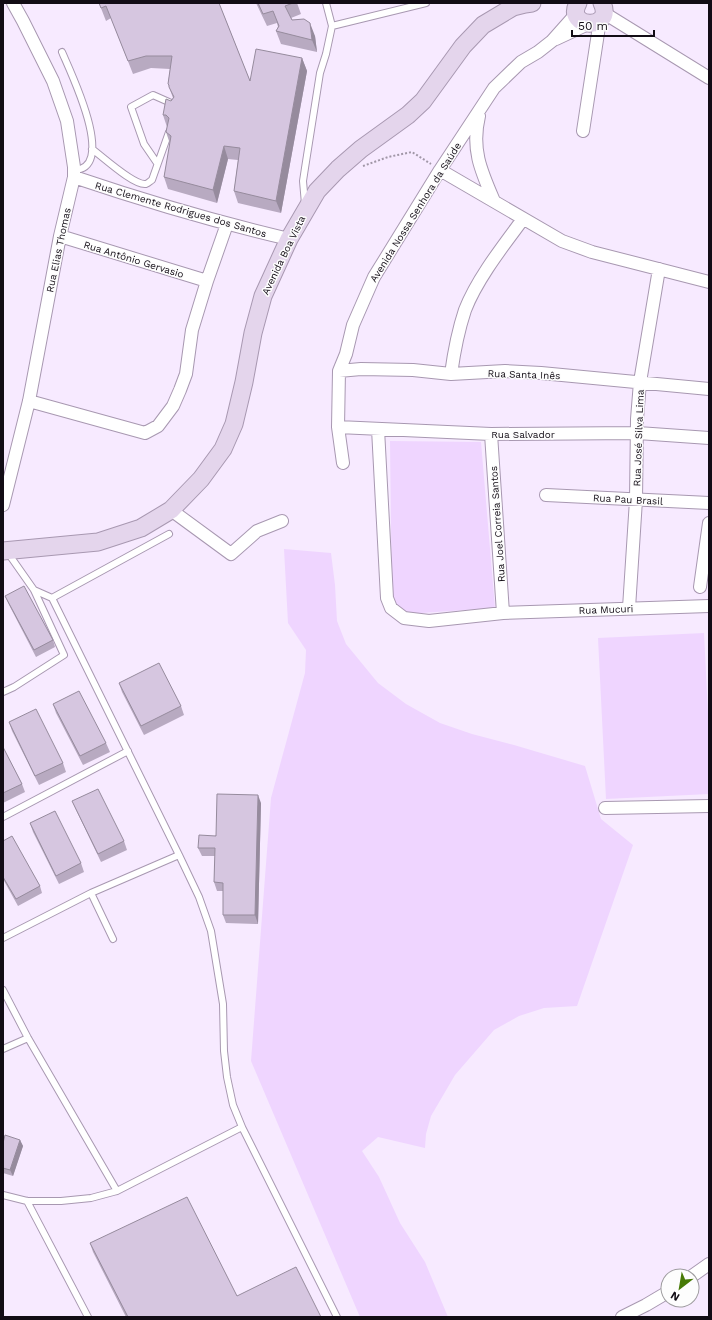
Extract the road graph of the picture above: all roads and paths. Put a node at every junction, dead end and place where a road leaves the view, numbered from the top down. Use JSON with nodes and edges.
{"nodes":[{"id":1,"x":13,"y":3,"type":"edge"},
{"id":2,"x":326,"y":3,"type":"edge"},
{"id":3,"x":426,"y":3,"type":"edge"},
{"id":4,"x":532,"y":3,"type":"edge"},
{"id":5,"x":513,"y":5,"type":"edge"},
{"id":6,"x":402,"y":6,"type":"edge"},
{"id":7,"x":595,"y":11,"type":"edge"},
{"id":8,"x":332,"y":26,"type":"junction"},
{"id":9,"x":62,"y":52,"type":"dead end"},
{"id":10,"x":71,"y":64,"type":"dead end"},
{"id":11,"x":709,"y":78,"type":"edge"},
{"id":12,"x":76,"y":86,"type":"junction"},
{"id":13,"x":482,"y":105,"type":"junction"},
{"id":14,"x":174,"y":109,"type":"edge"},
{"id":15,"x":583,"y":131,"type":"dead end"},
{"id":16,"x":169,"y":132,"type":"edge"},
{"id":17,"x":92,"y":149,"type":"junction"},
{"id":18,"x":157,"y":163,"type":"junction"},
{"id":19,"x":358,"y":169,"type":"dead end"},
{"id":20,"x":440,"y":170,"type":"junction"},
{"id":21,"x":74,"y":174,"type":"junction"},
{"id":22,"x":494,"y":201,"type":"junction"},
{"id":23,"x":305,"y":211,"type":"junction"},
{"id":24,"x":523,"y":219,"type":"junction"},
{"id":25,"x":227,"y":224,"type":"junction"},
{"id":26,"x":60,"y":236,"type":"junction"},
{"id":27,"x":289,"y":239,"type":"junction"},
{"id":28,"x":659,"y":269,"type":"junction"},
{"id":29,"x":207,"y":281,"type":"junction"},
{"id":30,"x":709,"y":282,"type":"edge"},
{"id":31,"x":339,"y":371,"type":"junction"},
{"id":32,"x":451,"y":374,"type":"junction"},
{"id":33,"x":640,"y":382,"type":"junction"},
{"id":34,"x":709,"y":389,"type":"edge"},
{"id":35,"x":28,"y":401,"type":"junction"},
{"id":36,"x":338,"y":427,"type":"junction"},
{"id":37,"x":378,"y":429,"type":"junction"},
{"id":38,"x":638,"y":433,"type":"junction"},
{"id":39,"x":491,"y":434,"type":"junction"},
{"id":40,"x":709,"y":438,"type":"edge"},
{"id":41,"x":343,"y":463,"type":"dead end"},
{"id":42,"x":6,"y":477,"type":"edge"},
{"id":43,"x":546,"y":495,"type":"dead end"},
{"id":44,"x":636,"y":500,"type":"junction"},
{"id":45,"x":709,"y":503,"type":"edge"},
{"id":46,"x":3,"y":505,"type":"edge"},
{"id":47,"x":171,"y":510,"type":"junction"},
{"id":48,"x":282,"y":521,"type":"dead end"},
{"id":49,"x":709,"y":523,"type":"edge"},
{"id":50,"x":169,"y":534,"type":"dead end"},
{"id":51,"x":5,"y":550,"type":"edge"},
{"id":52,"x":700,"y":587,"type":"dead end"},
{"id":53,"x":34,"y":590,"type":"junction"},
{"id":54,"x":52,"y":598,"type":"junction"},
{"id":55,"x":709,"y":606,"type":"edge"},
{"id":56,"x":629,"y":608,"type":"junction"},
{"id":57,"x":503,"y":613,"type":"junction"},
{"id":58,"x":3,"y":692,"type":"edge"},
{"id":59,"x":128,"y":751,"type":"junction"},
{"id":60,"x":709,"y":806,"type":"edge"},
{"id":61,"x":605,"y":808,"type":"dead end"},
{"id":62,"x":3,"y":817,"type":"edge"},
{"id":63,"x":179,"y":855,"type":"junction"},
{"id":64,"x":91,"y":893,"type":"junction"},
{"id":65,"x":3,"y":938,"type":"edge"},
{"id":66,"x":113,"y":939,"type":"dead end"},
{"id":67,"x":3,"y":990,"type":"edge"},
{"id":68,"x":28,"y":1038,"type":"junction"},
{"id":69,"x":3,"y":1049,"type":"edge"},
{"id":70,"x":242,"y":1126,"type":"junction"},
{"id":71,"x":117,"y":1191,"type":"junction"},
{"id":72,"x":3,"y":1195,"type":"edge"},
{"id":73,"x":28,"y":1201,"type":"junction"},
{"id":74,"x":709,"y":1264,"type":"edge"},
{"id":75,"x":700,"y":1270,"type":"edge"},
{"id":76,"x":660,"y":1297,"type":"edge"},
{"id":77,"x":88,"y":1317,"type":"edge"},
{"id":78,"x":337,"y":1317,"type":"edge"},
{"id":79,"x":622,"y":1317,"type":"edge"}],
"edges":[{"from":1,"to":21,"type":"street","name":"Rua Elias Thomas"},
{"from":2,"to":8,"type":"lane"},
{"from":3,"to":6,"type":"lane"},
{"from":4,"to":5,"type":"street","name":"Avenida Boa Vista"},
{"from":5,"to":23,"type":"street","name":"Avenida Boa Vista"},
{"from":6,"to":8,"type":"lane"},
{"from":7,"to":11,"type":"street"},
{"from":7,"to":13,"type":"street","name":"Avenida Nossa Senhora da Saúde"},
{"from":7,"to":15,"type":"street"},
{"from":8,"to":23,"type":"lane"},
{"from":9,"to":12,"type":"lane"},
{"from":10,"to":12,"type":"lane"},
{"from":12,"to":17,"type":"lane"},
{"from":13,"to":20,"type":"street","name":"Avenida Nossa Senhora da Saúde"},
{"from":13,"to":22,"type":"street"},
{"from":14,"to":18,"type":"lane"},
{"from":16,"to":18,"type":"lane"},
{"from":17,"to":18,"type":"lane"},
{"from":17,"to":21,"type":"lane"},
{"from":19,"to":20,"type":"path"},
{"from":20,"to":22,"type":"street"},
{"from":20,"to":31,"type":"street","name":"Avenida Nossa Senhora da Saúde"},
{"from":21,"to":25,"type":"street","name":"Rua Clemente Rodrigues dos Santos"},
{"from":21,"to":26,"type":"street","name":"Rua Elias Thomas"},
{"from":22,"to":24,"type":"street"},
{"from":23,"to":27,"type":"street","name":"Avenida Boa Vista"},
{"from":24,"to":28,"type":"street"},
{"from":24,"to":32,"type":"street"},
{"from":25,"to":27,"type":"street","name":"Rua Clemente Rodrigues dos Santos"},
{"from":25,"to":29,"type":"street"},
{"from":26,"to":29,"type":"street","name":"Rua Antônio Gervasio"},
{"from":26,"to":35,"type":"street","name":"Rua Elias Thomas"},
{"from":27,"to":47,"type":"street","name":"Avenida Boa Vista"},
{"from":28,"to":30,"type":"street"},
{"from":28,"to":33,"type":"street","name":"Rua José Silva Lima"},
{"from":29,"to":35,"type":"street"},
{"from":31,"to":32,"type":"street","name":"Rua Santa Inês"},
{"from":31,"to":36,"type":"street","name":"Avenida Nossa Senhora da Saúde"},
{"from":32,"to":33,"type":"street","name":"Rua Santa Inês"},
{"from":33,"to":34,"type":"street","name":"Rua Santa Inês"},
{"from":33,"to":38,"type":"street","name":"Rua José Silva Lima"},
{"from":35,"to":42,"type":"street","name":"Rua Elias Thomas"},
{"from":36,"to":37,"type":"street","name":"Rua Salvador"},
{"from":36,"to":41,"type":"street","name":"Avenida Nossa Senhora da Saúde"},
{"from":37,"to":39,"type":"street","name":"Rua Salvador"},
{"from":37,"to":57,"type":"street","name":"Rua Mucuri"},
{"from":38,"to":39,"type":"street","name":"Rua Salvador"},
{"from":38,"to":40,"type":"street","name":"Rua Salvador"},
{"from":38,"to":44,"type":"street","name":"Rua José Silva Lima"},
{"from":39,"to":57,"type":"street","name":"Rua Joel Correia Santos"},
{"from":42,"to":46,"type":"street","name":"Rua Elias Thomas"},
{"from":43,"to":44,"type":"street","name":"Rua Pau Brasil"},
{"from":44,"to":45,"type":"street","name":"Rua Pau Brasil"},
{"from":44,"to":56,"type":"street","name":"Rua José Silva Lima"},
{"from":47,"to":48,"type":"street"},
{"from":47,"to":51,"type":"street","name":"Avenida Boa Vista"},
{"from":49,"to":52,"type":"street"},
{"from":50,"to":54,"type":"lane"},
{"from":51,"to":53,"type":"lane"},
{"from":53,"to":54,"type":"lane"},
{"from":53,"to":58,"type":"lane"},
{"from":54,"to":59,"type":"lane"},
{"from":55,"to":56,"type":"street","name":"Rua Mucuri"},
{"from":56,"to":57,"type":"street","name":"Rua Mucuri"},
{"from":59,"to":62,"type":"lane"},
{"from":59,"to":63,"type":"lane"},
{"from":60,"to":61,"type":"street"},
{"from":63,"to":64,"type":"lane"},
{"from":63,"to":70,"type":"lane"},
{"from":64,"to":65,"type":"lane"},
{"from":64,"to":66,"type":"lane"},
{"from":67,"to":68,"type":"lane"},
{"from":68,"to":69,"type":"lane"},
{"from":68,"to":71,"type":"lane"},
{"from":70,"to":71,"type":"lane"},
{"from":70,"to":78,"type":"lane"},
{"from":71,"to":73,"type":"lane"},
{"from":72,"to":73,"type":"lane"},
{"from":73,"to":77,"type":"lane"},
{"from":74,"to":75,"type":"street"},
{"from":76,"to":79,"type":"street"}]}
